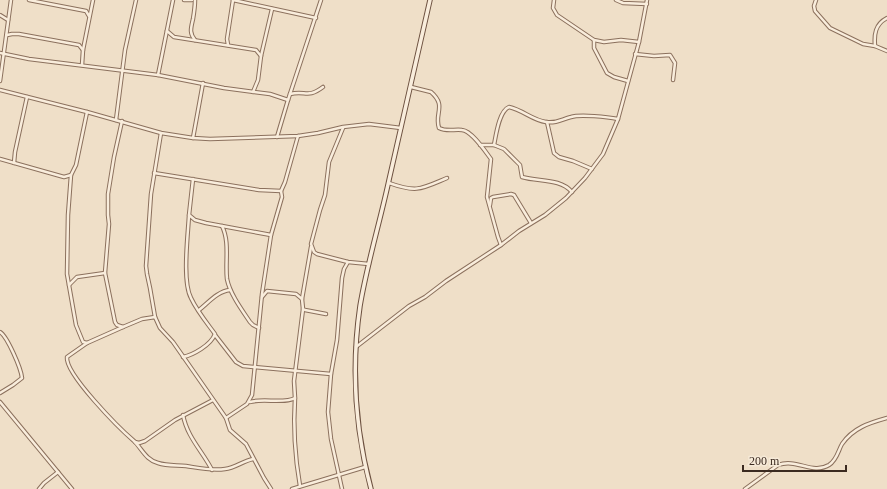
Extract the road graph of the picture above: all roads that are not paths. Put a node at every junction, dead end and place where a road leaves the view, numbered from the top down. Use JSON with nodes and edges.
{"nodes":[{"id":1,"x":11,"y":0,"type":"edge"},
{"id":2,"x":29,"y":0,"type":"edge"},
{"id":3,"x":52,"y":0,"type":"edge"},
{"id":4,"x":93,"y":0,"type":"edge"},
{"id":5,"x":136,"y":0,"type":"edge"},
{"id":6,"x":173,"y":0,"type":"edge"},
{"id":7,"x":184,"y":0,"type":"edge"},
{"id":8,"x":192,"y":0,"type":"edge"},
{"id":9,"x":195,"y":0,"type":"edge"},
{"id":10,"x":233,"y":0,"type":"edge"},
{"id":11,"x":321,"y":0,"type":"edge"},
{"id":12,"x":430,"y":0,"type":"edge"},
{"id":13,"x":554,"y":0,"type":"edge"},
{"id":14,"x":616,"y":0,"type":"edge"},
{"id":15,"x":647,"y":0,"type":"edge"},
{"id":16,"x":816,"y":0,"type":"edge"},
{"id":17,"x":647,"y":4,"type":"junction"},
{"id":18,"x":53,"y":5,"type":"junction"},
{"id":19,"x":272,"y":9,"type":"junction"},
{"id":20,"x":0,"y":15,"type":"edge"},
{"id":21,"x":90,"y":16,"type":"junction"},
{"id":22,"x":316,"y":18,"type":"junction"},
{"id":23,"x":887,"y":18,"type":"edge"},
{"id":24,"x":8,"y":21,"type":"junction"},
{"id":25,"x":167,"y":31,"type":"junction"},
{"id":26,"x":191,"y":33,"type":"junction"},
{"id":27,"x":7,"y":35,"type":"junction"},
{"id":28,"x":174,"y":37,"type":"junction"},
{"id":29,"x":187,"y":39,"type":"junction"},
{"id":30,"x":594,"y":40,"type":"junction"},
{"id":31,"x":195,"y":41,"type":"junction"},
{"id":32,"x":165,"y":42,"type":"junction"},
{"id":33,"x":639,"y":42,"type":"junction"},
{"id":34,"x":228,"y":45,"type":"junction"},
{"id":35,"x":875,"y":46,"type":"junction"},
{"id":36,"x":263,"y":49,"type":"junction"},
{"id":37,"x":84,"y":50,"type":"junction"},
{"id":38,"x":256,"y":50,"type":"junction"},
{"id":39,"x":887,"y":51,"type":"edge"},
{"id":40,"x":0,"y":53,"type":"edge"},
{"id":41,"x":4,"y":54,"type":"junction"},
{"id":42,"x":635,"y":54,"type":"junction"},
{"id":43,"x":261,"y":56,"type":"junction"},
{"id":44,"x":82,"y":65,"type":"junction"},
{"id":45,"x":122,"y":70,"type":"junction"},
{"id":46,"x":158,"y":75,"type":"junction"},
{"id":47,"x":674,"y":80,"type":"dead end"},
{"id":48,"x":0,"y":81,"type":"edge"},
{"id":49,"x":628,"y":81,"type":"junction"},
{"id":50,"x":203,"y":83,"type":"junction"},
{"id":51,"x":323,"y":86,"type":"dead end"},
{"id":52,"x":411,"y":87,"type":"junction"},
{"id":53,"x":0,"y":90,"type":"edge"},
{"id":54,"x":253,"y":92,"type":"junction"},
{"id":55,"x":290,"y":94,"type":"junction"},
{"id":56,"x":27,"y":97,"type":"junction"},
{"id":57,"x":288,"y":100,"type":"junction"},
{"id":58,"x":87,"y":112,"type":"junction"},
{"id":59,"x":618,"y":119,"type":"junction"},
{"id":60,"x":116,"y":120,"type":"junction"},
{"id":61,"x":122,"y":121,"type":"junction"},
{"id":62,"x":547,"y":122,"type":"junction"},
{"id":63,"x":343,"y":127,"type":"junction"},
{"id":64,"x":401,"y":128,"type":"junction"},
{"id":65,"x":161,"y":133,"type":"junction"},
{"id":66,"x":277,"y":136,"type":"junction"},
{"id":67,"x":298,"y":136,"type":"junction"},
{"id":68,"x":193,"y":138,"type":"junction"},
{"id":69,"x":480,"y":145,"type":"junction"},
{"id":70,"x":494,"y":145,"type":"junction"},
{"id":71,"x":0,"y":159,"type":"edge"},
{"id":72,"x":14,"y":164,"type":"junction"},
{"id":73,"x":592,"y":169,"type":"junction"},
{"id":74,"x":154,"y":173,"type":"junction"},
{"id":75,"x":71,"y":175,"type":"junction"},
{"id":76,"x":447,"y":178,"type":"dead end"},
{"id":77,"x":192,"y":179,"type":"junction"},
{"id":78,"x":388,"y":183,"type":"junction"},
{"id":79,"x":281,"y":191,"type":"junction"},
{"id":80,"x":572,"y":192,"type":"junction"},
{"id":81,"x":490,"y":206,"type":"junction"},
{"id":82,"x":189,"y":215,"type":"junction"},
{"id":83,"x":531,"y":223,"type":"junction"},
{"id":84,"x":222,"y":226,"type":"junction"},
{"id":85,"x":272,"y":230,"type":"junction"},
{"id":86,"x":263,"y":233,"type":"junction"},
{"id":87,"x":271,"y":235,"type":"junction"},
{"id":88,"x":311,"y":244,"type":"junction"},
{"id":89,"x":501,"y":245,"type":"junction"},
{"id":90,"x":348,"y":262,"type":"junction"},
{"id":91,"x":369,"y":264,"type":"junction"},
{"id":92,"x":105,"y":273,"type":"junction"},
{"id":93,"x":69,"y":285,"type":"junction"},
{"id":94,"x":230,"y":290,"type":"junction"},
{"id":95,"x":262,"y":297,"type":"junction"},
{"id":96,"x":302,"y":299,"type":"junction"},
{"id":97,"x":303,"y":309,"type":"junction"},
{"id":98,"x":199,"y":310,"type":"junction"},
{"id":99,"x":326,"y":314,"type":"dead end"},
{"id":100,"x":155,"y":317,"type":"junction"},
{"id":101,"x":123,"y":327,"type":"junction"},
{"id":102,"x":259,"y":328,"type":"junction"},
{"id":103,"x":0,"y":332,"type":"edge"},
{"id":104,"x":215,"y":334,"type":"junction"},
{"id":105,"x":211,"y":342,"type":"junction"},
{"id":106,"x":220,"y":342,"type":"junction"},
{"id":107,"x":87,"y":343,"type":"junction"},
{"id":108,"x":356,"y":347,"type":"junction"},
{"id":109,"x":190,"y":356,"type":"junction"},
{"id":110,"x":183,"y":357,"type":"junction"},
{"id":111,"x":187,"y":363,"type":"junction"},
{"id":112,"x":256,"y":368,"type":"junction"},
{"id":113,"x":296,"y":371,"type":"junction"},
{"id":114,"x":330,"y":374,"type":"junction"},
{"id":115,"x":0,"y":393,"type":"edge"},
{"id":116,"x":252,"y":395,"type":"junction"},
{"id":117,"x":295,"y":398,"type":"junction"},
{"id":118,"x":213,"y":400,"type":"junction"},
{"id":119,"x":257,"y":400,"type":"junction"},
{"id":120,"x":0,"y":402,"type":"edge"},
{"id":121,"x":247,"y":404,"type":"junction"},
{"id":122,"x":183,"y":415,"type":"junction"},
{"id":123,"x":226,"y":418,"type":"junction"},
{"id":124,"x":887,"y":418,"type":"edge"},
{"id":125,"x":134,"y":442,"type":"junction"},
{"id":126,"x":253,"y":459,"type":"junction"},
{"id":127,"x":365,"y":467,"type":"junction"},
{"id":128,"x":212,"y":470,"type":"junction"},
{"id":129,"x":58,"y":472,"type":"junction"},
{"id":130,"x":338,"y":475,"type":"junction"},
{"id":131,"x":300,"y":486,"type":"junction"},
{"id":132,"x":39,"y":489,"type":"edge"},
{"id":133,"x":72,"y":489,"type":"edge"},
{"id":134,"x":271,"y":489,"type":"edge"},
{"id":135,"x":292,"y":489,"type":"edge"},
{"id":136,"x":342,"y":489,"type":"edge"},
{"id":137,"x":371,"y":489,"type":"edge"},
{"id":138,"x":745,"y":489,"type":"edge"}],
"edges":[{"from":1,"to":24,"type":"street"},
{"from":2,"to":18,"type":"street"},
{"from":3,"to":18,"type":"street"},
{"from":4,"to":21,"type":"street"},
{"from":5,"to":45,"type":"street"},
{"from":6,"to":25,"type":"street"},
{"from":7,"to":8,"type":"street"},
{"from":9,"to":26,"type":"street"},
{"from":10,"to":19,"type":"street"},
{"from":10,"to":34,"type":"street"},
{"from":11,"to":22,"type":"street"},
{"from":12,"to":52,"type":"main road"},
{"from":13,"to":30,"type":"street"},
{"from":14,"to":17,"type":"street"},
{"from":15,"to":17,"type":"street"},
{"from":16,"to":35,"type":"street"},
{"from":17,"to":33,"type":"street"},
{"from":18,"to":21,"type":"street"},
{"from":19,"to":22,"type":"street"},
{"from":19,"to":36,"type":"street"},
{"from":20,"to":24,"type":"street"},
{"from":21,"to":37,"type":"street"},
{"from":22,"to":55,"type":"street"},
{"from":23,"to":35,"type":"street"},
{"from":24,"to":27,"type":"street"},
{"from":25,"to":28,"type":"street"},
{"from":25,"to":32,"type":"street"},
{"from":26,"to":29,"type":"street"},
{"from":26,"to":31,"type":"street"},
{"from":27,"to":37,"type":"street"},
{"from":27,"to":41,"type":"street"},
{"from":28,"to":29,"type":"street"},
{"from":28,"to":32,"type":"street"},
{"from":29,"to":31,"type":"street"},
{"from":30,"to":33,"type":"street"},
{"from":30,"to":49,"type":"street"},
{"from":31,"to":34,"type":"street"},
{"from":32,"to":46,"type":"street"},
{"from":33,"to":42,"type":"street"},
{"from":34,"to":38,"type":"street"},
{"from":35,"to":39,"type":"street"},
{"from":36,"to":38,"type":"street"},
{"from":36,"to":43,"type":"street"},
{"from":37,"to":44,"type":"street"},
{"from":38,"to":43,"type":"street"},
{"from":40,"to":41,"type":"street"},
{"from":41,"to":44,"type":"street"},
{"from":41,"to":48,"type":"street"},
{"from":42,"to":47,"type":"street"},
{"from":42,"to":49,"type":"street"},
{"from":43,"to":54,"type":"street"},
{"from":44,"to":45,"type":"street"},
{"from":45,"to":46,"type":"street"},
{"from":45,"to":60,"type":"street"},
{"from":46,"to":50,"type":"street"},
{"from":49,"to":59,"type":"street"},
{"from":50,"to":54,"type":"street"},
{"from":50,"to":68,"type":"street"},
{"from":51,"to":55,"type":"street"},
{"from":52,"to":64,"type":"main road"},
{"from":52,"to":69,"type":"street"},
{"from":53,"to":56,"type":"street"},
{"from":54,"to":57,"type":"street"},
{"from":55,"to":57,"type":"street"},
{"from":56,"to":58,"type":"street"},
{"from":56,"to":72,"type":"street"},
{"from":57,"to":66,"type":"street"},
{"from":58,"to":60,"type":"street"},
{"from":58,"to":75,"type":"street"},
{"from":59,"to":62,"type":"street"},
{"from":59,"to":73,"type":"street"},
{"from":60,"to":61,"type":"street"},
{"from":61,"to":65,"type":"street"},
{"from":61,"to":92,"type":"street"},
{"from":62,"to":70,"type":"street"},
{"from":62,"to":73,"type":"street"},
{"from":63,"to":64,"type":"street"},
{"from":63,"to":67,"type":"street"},
{"from":63,"to":88,"type":"street"},
{"from":64,"to":78,"type":"main road"},
{"from":65,"to":68,"type":"street"},
{"from":65,"to":74,"type":"street"},
{"from":66,"to":67,"type":"street"},
{"from":66,"to":68,"type":"street"},
{"from":67,"to":79,"type":"street"},
{"from":69,"to":70,"type":"street"},
{"from":69,"to":81,"type":"street"},
{"from":70,"to":80,"type":"street"},
{"from":71,"to":72,"type":"street"},
{"from":72,"to":75,"type":"street"},
{"from":73,"to":80,"type":"street"},
{"from":74,"to":77,"type":"street"},
{"from":74,"to":100,"type":"street"},
{"from":75,"to":93,"type":"street"},
{"from":76,"to":78,"type":"street"},
{"from":77,"to":79,"type":"street"},
{"from":77,"to":82,"type":"street"},
{"from":78,"to":91,"type":"main road"},
{"from":79,"to":85,"type":"street"},
{"from":80,"to":83,"type":"street"},
{"from":81,"to":83,"type":"street"},
{"from":81,"to":89,"type":"street"},
{"from":82,"to":84,"type":"street"},
{"from":82,"to":98,"type":"street"},
{"from":83,"to":89,"type":"street"},
{"from":84,"to":86,"type":"street"},
{"from":84,"to":94,"type":"street"},
{"from":85,"to":86,"type":"street"},
{"from":85,"to":87,"type":"street"},
{"from":86,"to":87,"type":"street"},
{"from":87,"to":95,"type":"street"},
{"from":88,"to":90,"type":"street"},
{"from":88,"to":96,"type":"street"},
{"from":89,"to":108,"type":"street"},
{"from":90,"to":91,"type":"street"},
{"from":90,"to":114,"type":"street"},
{"from":91,"to":108,"type":"main road"},
{"from":92,"to":93,"type":"street"},
{"from":92,"to":101,"type":"street"},
{"from":93,"to":107,"type":"street"},
{"from":94,"to":98,"type":"street"},
{"from":94,"to":102,"type":"street"},
{"from":95,"to":96,"type":"street"},
{"from":95,"to":102,"type":"street"},
{"from":96,"to":97,"type":"street"},
{"from":97,"to":99,"type":"street"},
{"from":97,"to":113,"type":"street"},
{"from":98,"to":104,"type":"street"},
{"from":100,"to":101,"type":"street"},
{"from":100,"to":110,"type":"street"},
{"from":101,"to":107,"type":"street"},
{"from":102,"to":112,"type":"street"},
{"from":103,"to":115,"type":"street"},
{"from":104,"to":105,"type":"street"},
{"from":104,"to":106,"type":"street"},
{"from":105,"to":106,"type":"street"},
{"from":105,"to":109,"type":"street"},
{"from":106,"to":112,"type":"street"},
{"from":107,"to":125,"type":"street"},
{"from":108,"to":127,"type":"main road"},
{"from":109,"to":110,"type":"street"},
{"from":109,"to":111,"type":"street"},
{"from":110,"to":111,"type":"street"},
{"from":111,"to":118,"type":"street"},
{"from":112,"to":113,"type":"street"},
{"from":112,"to":116,"type":"street"},
{"from":113,"to":114,"type":"street"},
{"from":113,"to":117,"type":"street"},
{"from":114,"to":130,"type":"street"},
{"from":116,"to":119,"type":"street"},
{"from":116,"to":121,"type":"street"},
{"from":117,"to":119,"type":"street"},
{"from":117,"to":131,"type":"street"},
{"from":118,"to":122,"type":"street"},
{"from":118,"to":123,"type":"street"},
{"from":119,"to":121,"type":"street"},
{"from":120,"to":129,"type":"street"},
{"from":121,"to":123,"type":"street"},
{"from":122,"to":125,"type":"street"},
{"from":122,"to":128,"type":"street"},
{"from":123,"to":126,"type":"street"},
{"from":124,"to":138,"type":"street"},
{"from":125,"to":128,"type":"street"},
{"from":126,"to":128,"type":"street"},
{"from":126,"to":134,"type":"street"},
{"from":127,"to":130,"type":"street"},
{"from":127,"to":137,"type":"main road"},
{"from":129,"to":132,"type":"street"},
{"from":129,"to":133,"type":"street"},
{"from":130,"to":131,"type":"street"},
{"from":130,"to":136,"type":"street"},
{"from":131,"to":135,"type":"street"}]}
